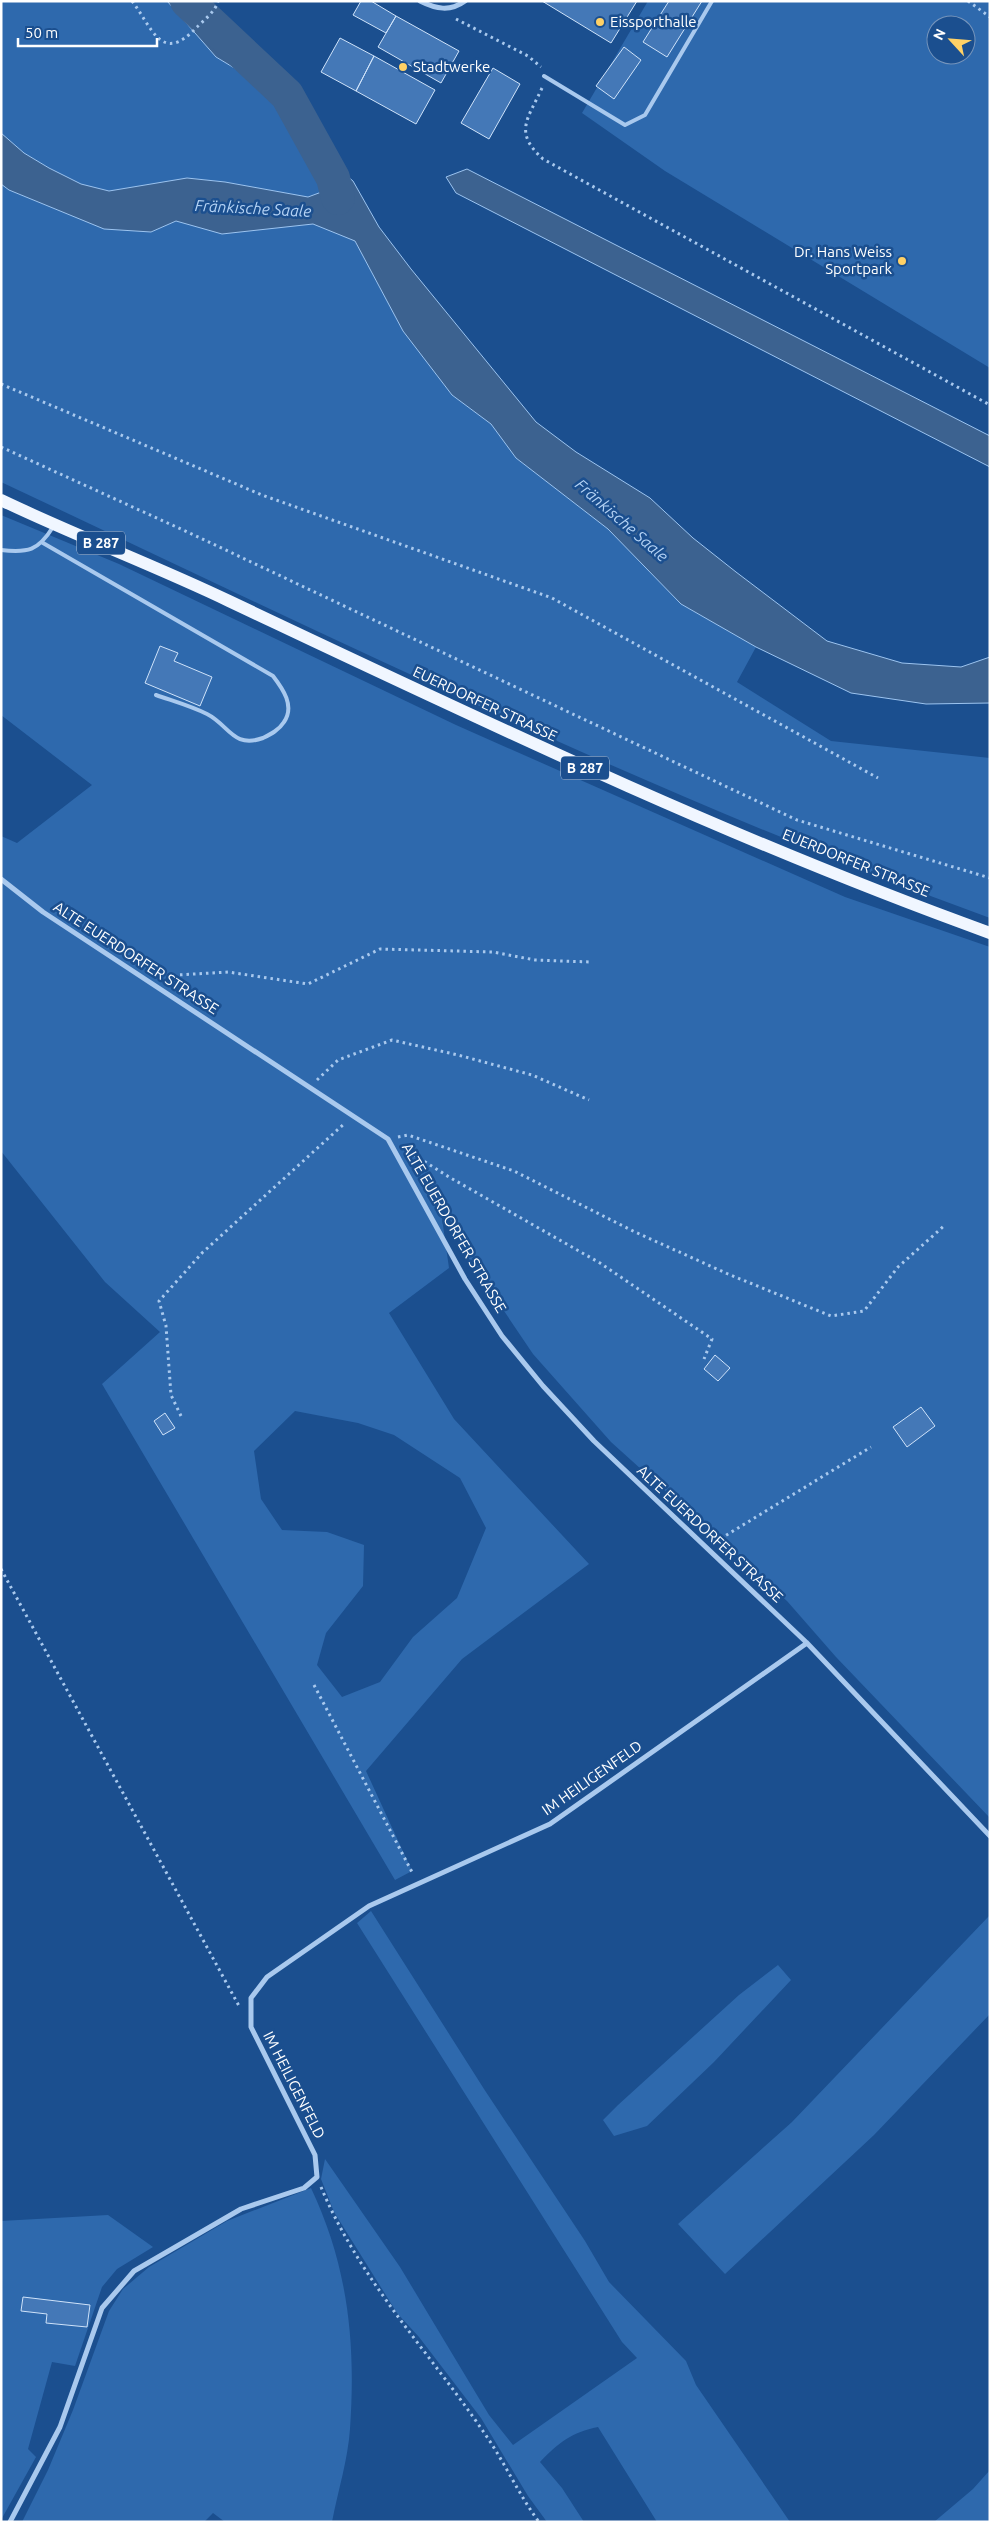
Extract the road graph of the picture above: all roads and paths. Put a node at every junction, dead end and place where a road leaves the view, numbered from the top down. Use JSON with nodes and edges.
{"nodes":[{"id":1,"x":132,"y":1,"type":"edge"},
{"id":2,"x":420,"y":1,"type":"edge"},
{"id":3,"x":464,"y":1,"type":"edge"},
{"id":4,"x":712,"y":1,"type":"edge"},
{"id":5,"x":968,"y":1,"type":"edge"},
{"id":6,"x":218,"y":3,"type":"edge"},
{"id":7,"x":438,"y":9,"type":"junction"},
{"id":8,"x":990,"y":17,"type":"edge"},
{"id":9,"x":544,"y":76,"type":"junction"},
{"id":10,"x":1,"y":384,"type":"edge"},
{"id":11,"x":990,"y":406,"type":"edge"},
{"id":12,"x":1,"y":447,"type":"edge"},
{"id":13,"x":1,"y":500,"type":"edge"},
{"id":14,"x":55,"y":524,"type":"junction"},
{"id":15,"x":43,"y":543,"type":"junction"},
{"id":16,"x":1,"y":550,"type":"edge"},
{"id":17,"x":156,"y":694,"type":"dead end"},
{"id":18,"x":878,"y":778,"type":"dead end"},
{"id":19,"x":1,"y":878,"type":"edge"},
{"id":20,"x":990,"y":878,"type":"edge"},
{"id":21,"x":990,"y":933,"type":"edge"},
{"id":22,"x":590,"y":962,"type":"dead end"},
{"id":23,"x":164,"y":992,"type":"junction"},
{"id":24,"x":309,"y":1087,"type":"junction"},
{"id":25,"x":589,"y":1100,"type":"dead end"},
{"id":26,"x":353,"y":1116,"type":"junction"},
{"id":27,"x":388,"y":1139,"type":"junction"},
{"id":28,"x":945,"y":1225,"type":"dead end"},
{"id":29,"x":704,"y":1359,"type":"dead end"},
{"id":30,"x":181,"y":1416,"type":"dead end"},
{"id":31,"x":871,"y":1447,"type":"dead end"},
{"id":32,"x":706,"y":1548,"type":"junction"},
{"id":33,"x":1,"y":1569,"type":"edge"},
{"id":34,"x":807,"y":1642,"type":"junction"},
{"id":35,"x":314,"y":1685,"type":"dead end"},
{"id":36,"x":990,"y":1836,"type":"edge"},
{"id":37,"x":418,"y":1884,"type":"junction"},
{"id":38,"x":250,"y":2027,"type":"junction"},
{"id":39,"x":317,"y":2177,"type":"junction"},
{"id":40,"x":10,"y":2522,"type":"edge"},
{"id":41,"x":539,"y":2522,"type":"edge"}],
"edges":[{"from":1,"to":6,"type":"path"},
{"from":2,"to":7,"type":"street"},
{"from":3,"to":7,"type":"street"},
{"from":4,"to":9,"type":"lane"},
{"from":5,"to":8,"type":"path"},
{"from":7,"to":9,"type":"path"},
{"from":9,"to":11,"type":"path"},
{"from":10,"to":18,"type":"path"},
{"from":12,"to":20,"type":"path"},
{"from":13,"to":14,"type":"main road","name":"EUERDORFER STRASSE","number":"B 287"},
{"from":14,"to":15,"type":"lane"},
{"from":14,"to":21,"type":"main road","name":"EUERDORFER STRASSE","number":"B 287"},
{"from":15,"to":16,"type":"lane"},
{"from":15,"to":17,"type":"lane"},
{"from":19,"to":23,"type":"street","name":"ALTE EUERDORFER STRASSE"},
{"from":22,"to":23,"type":"path"},
{"from":23,"to":24,"type":"street","name":"ALTE EUERDORFER STRASSE"},
{"from":24,"to":25,"type":"path"},
{"from":24,"to":26,"type":"street","name":"ALTE EUERDORFER STRASSE"},
{"from":26,"to":27,"type":"street","name":"ALTE EUERDORFER STRASSE"},
{"from":26,"to":30,"type":"path"},
{"from":27,"to":28,"type":"path"},
{"from":27,"to":29,"type":"path"},
{"from":27,"to":32,"type":"street","name":"ALTE EUERDORFER STRASSE"},
{"from":31,"to":32,"type":"path"},
{"from":32,"to":34,"type":"street","name":"ALTE EUERDORFER STRASSE"},
{"from":33,"to":38,"type":"path"},
{"from":34,"to":36,"type":"street","name":"ALTE EUERDORFER STRASSE"},
{"from":34,"to":37,"type":"street","name":"IM HEILIGENFELD"},
{"from":35,"to":37,"type":"path"},
{"from":37,"to":38,"type":"street","name":"IM HEILIGENFELD"},
{"from":38,"to":39,"type":"street","name":"IM HEILIGENFELD"},
{"from":39,"to":40,"type":"street"},
{"from":39,"to":41,"type":"path"}]}
